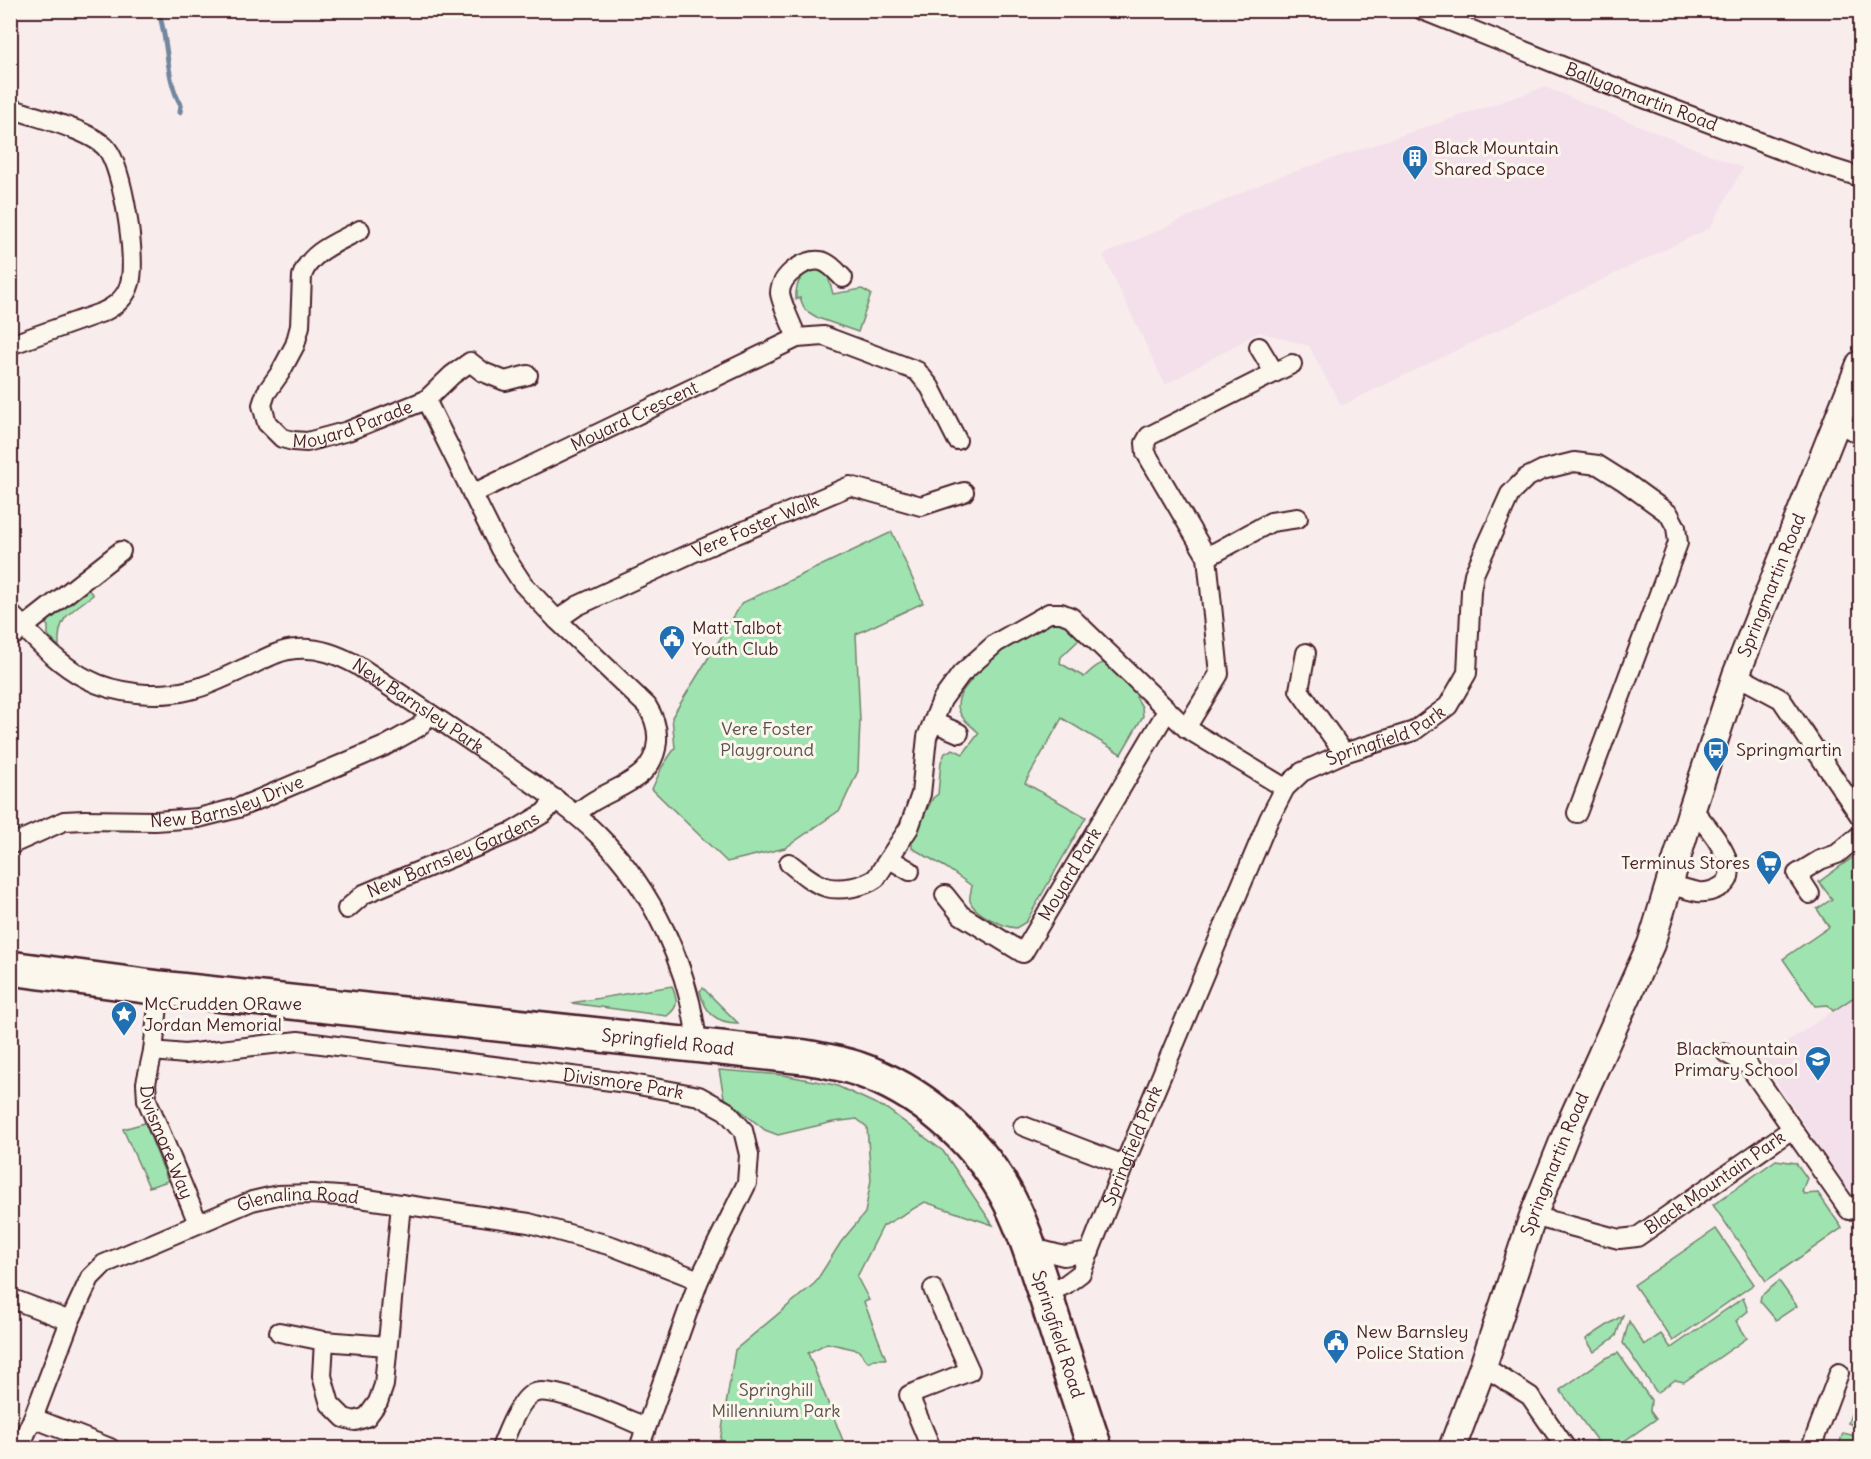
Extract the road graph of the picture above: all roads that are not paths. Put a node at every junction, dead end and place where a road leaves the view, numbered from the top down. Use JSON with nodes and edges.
{"nodes":[{"id":1,"x":1422,"y":10,"type":"edge"},
{"id":2,"x":10,"y":108,"type":"edge"},
{"id":3,"x":1860,"y":177,"type":"edge"},
{"id":4,"x":360,"y":230,"type":"dead end"},
{"id":5,"x":843,"y":278,"type":"dead end"},
{"id":6,"x":797,"y":338,"type":"junction"},
{"id":7,"x":10,"y":345,"type":"edge"},
{"id":8,"x":1259,"y":347,"type":"dead end"},
{"id":9,"x":1292,"y":364,"type":"dead end"},
{"id":10,"x":1860,"y":364,"type":"edge"},
{"id":11,"x":1274,"y":372,"type":"junction"},
{"id":12,"x":528,"y":375,"type":"dead end"},
{"id":13,"x":426,"y":400,"type":"junction"},
{"id":14,"x":1837,"y":422,"type":"junction"},
{"id":15,"x":1860,"y":435,"type":"edge"},
{"id":16,"x":957,"y":440,"type":"dead end"},
{"id":17,"x":964,"y":492,"type":"dead end"},
{"id":18,"x":472,"y":494,"type":"junction"},
{"id":19,"x":1298,"y":518,"type":"dead end"},
{"id":20,"x":121,"y":551,"type":"dead end"},
{"id":21,"x":1207,"y":557,"type":"junction"},
{"id":22,"x":10,"y":613,"type":"edge"},
{"id":23,"x":557,"y":620,"type":"junction"},
{"id":24,"x":17,"y":633,"type":"edge"},
{"id":25,"x":1306,"y":653,"type":"dead end"},
{"id":26,"x":1736,"y":675,"type":"junction"},
{"id":27,"x":1167,"y":711,"type":"junction"},
{"id":28,"x":430,"y":714,"type":"junction"},
{"id":29,"x":933,"y":722,"type":"junction"},
{"id":30,"x":1186,"y":728,"type":"junction"},
{"id":31,"x":959,"y":733,"type":"dead end"},
{"id":32,"x":1344,"y":753,"type":"junction"},
{"id":33,"x":1284,"y":788,"type":"junction"},
{"id":34,"x":556,"y":799,"type":"junction"},
{"id":35,"x":1692,"y":809,"type":"junction"},
{"id":36,"x":1577,"y":813,"type":"dead end"},
{"id":37,"x":576,"y":815,"type":"junction"},
{"id":38,"x":1860,"y":816,"type":"edge"},
{"id":39,"x":1860,"y":835,"type":"edge"},
{"id":40,"x":10,"y":845,"type":"edge"},
{"id":41,"x":890,"y":859,"type":"junction"},
{"id":42,"x":789,"y":863,"type":"dead end"},
{"id":43,"x":910,"y":871,"type":"dead end"},
{"id":44,"x":1670,"y":885,"type":"junction"},
{"id":45,"x":1810,"y":894,"type":"dead end"},
{"id":46,"x":945,"y":895,"type":"dead end"},
{"id":47,"x":347,"y":909,"type":"dead end"},
{"id":48,"x":10,"y":968,"type":"edge"},
{"id":49,"x":160,"y":988,"type":"junction"},
{"id":50,"x":697,"y":1044,"type":"junction"},
{"id":51,"x":153,"y":1051,"type":"junction"},
{"id":52,"x":1726,"y":1053,"type":"dead end"},
{"id":53,"x":1023,"y":1126,"type":"dead end"},
{"id":54,"x":1792,"y":1129,"type":"junction"},
{"id":55,"x":1124,"y":1166,"type":"junction"},
{"id":56,"x":1860,"y":1203,"type":"edge"},
{"id":57,"x":401,"y":1204,"type":"junction"},
{"id":58,"x":1533,"y":1216,"type":"junction"},
{"id":59,"x":198,"y":1223,"type":"junction"},
{"id":60,"x":1029,"y":1247,"type":"junction"},
{"id":61,"x":1090,"y":1252,"type":"junction"},
{"id":62,"x":699,"y":1280,"type":"junction"},
{"id":63,"x":933,"y":1289,"type":"dead end"},
{"id":64,"x":1044,"y":1294,"type":"junction"},
{"id":65,"x":10,"y":1298,"type":"edge"},
{"id":66,"x":70,"y":1321,"type":"junction"},
{"id":67,"x":279,"y":1332,"type":"dead end"},
{"id":68,"x":324,"y":1341,"type":"junction"},
{"id":69,"x":387,"y":1346,"type":"junction"},
{"id":70,"x":1483,"y":1366,"type":"junction"},
{"id":71,"x":1839,"y":1373,"type":"dead end"},
{"id":72,"x":33,"y":1418,"type":"junction"},
{"id":73,"x":645,"y":1426,"type":"junction"},
{"id":74,"x":19,"y":1449,"type":"edge"},
{"id":75,"x":110,"y":1449,"type":"edge"},
{"id":76,"x":501,"y":1449,"type":"edge"},
{"id":77,"x":639,"y":1449,"type":"edge"},
{"id":78,"x":931,"y":1449,"type":"edge"},
{"id":79,"x":1095,"y":1449,"type":"edge"},
{"id":80,"x":1452,"y":1449,"type":"edge"},
{"id":81,"x":1566,"y":1449,"type":"edge"},
{"id":82,"x":1811,"y":1449,"type":"edge"}],
"edges":[{"from":1,"to":3,"type":"street","name":"Ballygomartin Road"},
{"from":2,"to":7,"type":"street"},
{"from":4,"to":13,"type":"street","name":"Moyard Parade"},
{"from":5,"to":6,"type":"street"},
{"from":6,"to":16,"type":"street","name":"Moyard Crescent"},
{"from":6,"to":18,"type":"street","name":"Moyard Crescent"},
{"from":8,"to":11,"type":"street"},
{"from":9,"to":11,"type":"street"},
{"from":10,"to":14,"type":"street","name":"Springmartin Road"},
{"from":11,"to":21,"type":"street"},
{"from":12,"to":13,"type":"street","name":"Moyard Parade"},
{"from":13,"to":18,"type":"street","name":"Moyard Parade"},
{"from":14,"to":15,"type":"street"},
{"from":14,"to":26,"type":"street","name":"Springmartin Road"},
{"from":17,"to":23,"type":"street","name":"Vere Foster Walk"},
{"from":18,"to":23,"type":"street","name":"Moyard Parade"},
{"from":19,"to":21,"type":"street"},
{"from":20,"to":24,"type":"street"},
{"from":21,"to":30,"type":"street"},
{"from":22,"to":24,"type":"street","name":"New Barnsley Park"},
{"from":23,"to":37,"type":"street"},
{"from":24,"to":28,"type":"street","name":"New Barnsley Park"},
{"from":25,"to":32,"type":"street"},
{"from":26,"to":35,"type":"street","name":"Springmartin Road"},
{"from":26,"to":38,"type":"street"},
{"from":27,"to":29,"type":"street"},
{"from":27,"to":30,"type":"street"},
{"from":27,"to":46,"type":"street","name":"Moyard Park"},
{"from":28,"to":34,"type":"street","name":"New Barnsley Park"},
{"from":28,"to":40,"type":"street","name":"New Barnsley Drive"},
{"from":29,"to":31,"type":"street"},
{"from":29,"to":41,"type":"street"},
{"from":30,"to":33,"type":"street"},
{"from":32,"to":33,"type":"street","name":"Springfield Park"},
{"from":32,"to":36,"type":"street","name":"Springfield Park"},
{"from":33,"to":55,"type":"street","name":"Springfield Park"},
{"from":34,"to":37,"type":"street","name":"New Barnsley Park"},
{"from":34,"to":47,"type":"street","name":"New Barnsley Gardens"},
{"from":35,"to":44,"type":"street","name":"Springmartin Road"},
{"from":35,"to":44,"type":"street"},
{"from":37,"to":50,"type":"street","name":"New Barnsley Park"},
{"from":39,"to":45,"type":"street"},
{"from":41,"to":42,"type":"street"},
{"from":41,"to":43,"type":"street"},
{"from":44,"to":58,"type":"street","name":"Springmartin Road"},
{"from":48,"to":49,"type":"highway","name":"Springfield Road"},
{"from":49,"to":50,"type":"highway","name":"Springfield Road"},
{"from":49,"to":51,"type":"street","name":"Divismore Way"},
{"from":50,"to":60,"type":"highway","name":"Springfield Road"},
{"from":51,"to":59,"type":"street","name":"Divismore Way"},
{"from":51,"to":62,"type":"street","name":"Divismore Park"},
{"from":52,"to":54,"type":"street"},
{"from":53,"to":55,"type":"street"},
{"from":54,"to":56,"type":"street"},
{"from":54,"to":58,"type":"street","name":"Black Mountain Park"},
{"from":55,"to":61,"type":"street","name":"Springfield Park"},
{"from":57,"to":59,"type":"street","name":"Glenalina Road"},
{"from":57,"to":62,"type":"street","name":"Glenalina Road"},
{"from":57,"to":69,"type":"street"},
{"from":58,"to":70,"type":"street","name":"Springmartin Road"},
{"from":59,"to":66,"type":"street","name":"Glenalina Road"},
{"from":60,"to":61,"type":"street"},
{"from":60,"to":64,"type":"highway","name":"Springfield Road"},
{"from":61,"to":64,"type":"street","name":"Springfield Park"},
{"from":62,"to":73,"type":"street","name":"Divismore Park"},
{"from":63,"to":78,"type":"street"},
{"from":64,"to":79,"type":"highway","name":"Springfield Road"},
{"from":65,"to":66,"type":"street"},
{"from":66,"to":72,"type":"street","name":"Glenalina Road"},
{"from":67,"to":68,"type":"street"},
{"from":68,"to":69,"type":"street"},
{"from":68,"to":69,"type":"street"},
{"from":70,"to":80,"type":"street","name":"Springmartin Road"},
{"from":70,"to":81,"type":"street"},
{"from":71,"to":82,"type":"street"},
{"from":72,"to":74,"type":"street","name":"Glenalina Road"},
{"from":72,"to":75,"type":"street"},
{"from":73,"to":76,"type":"street"},
{"from":73,"to":77,"type":"street","name":"Divismore Park"}]}
